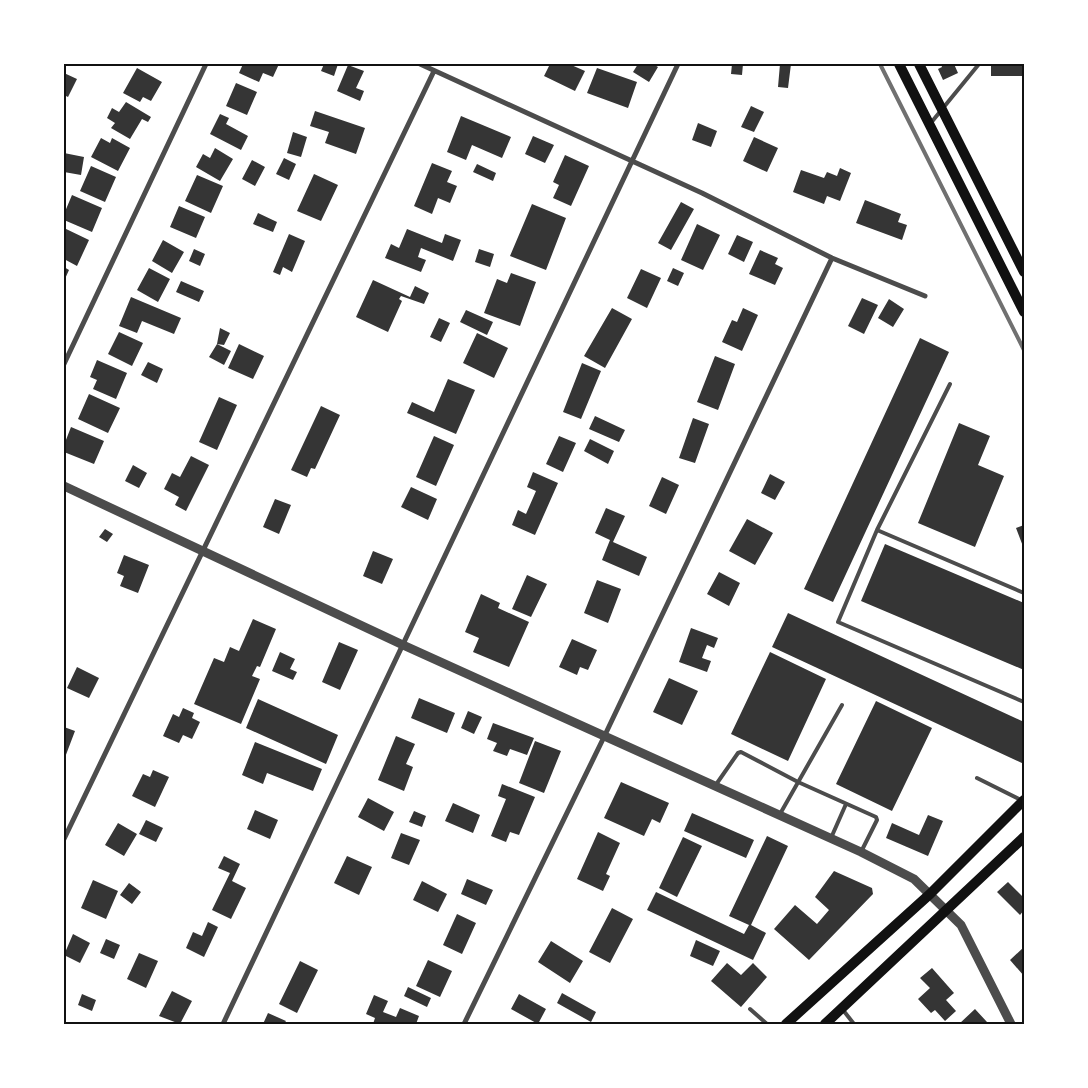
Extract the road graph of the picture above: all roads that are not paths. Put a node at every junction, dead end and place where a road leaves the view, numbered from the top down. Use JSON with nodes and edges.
{"nodes":[{"id":1,"x":206,"y":64,"type":"edge"},
{"id":2,"x":420,"y":64,"type":"edge"},
{"id":3,"x":678,"y":64,"type":"edge"},
{"id":4,"x":899,"y":64,"type":"edge"},
{"id":5,"x":919,"y":64,"type":"edge"},
{"id":6,"x":979,"y":64,"type":"edge"},
{"id":7,"x":434,"y":71,"type":"junction"},
{"id":8,"x":942,"y":110,"type":"junction"},
{"id":9,"x":929,"y":125,"type":"junction"},
{"id":10,"x":631,"y":161,"type":"junction"},
{"id":11,"x":832,"y":258,"type":"junction"},
{"id":12,"x":1024,"y":272,"type":"edge"},
{"id":13,"x":925,"y":296,"type":"dead end"},
{"id":14,"x":1024,"y":312,"type":"edge"},
{"id":15,"x":64,"y":364,"type":"edge"},
{"id":16,"x":950,"y":384,"type":"dead end"},
{"id":17,"x":64,"y":486,"type":"edge"},
{"id":18,"x":877,"y":530,"type":"junction"},
{"id":19,"x":204,"y":550,"type":"junction"},
{"id":20,"x":1024,"y":593,"type":"edge"},
{"id":21,"x":403,"y":644,"type":"junction"},
{"id":22,"x":1024,"y":702,"type":"edge"},
{"id":23,"x":842,"y":705,"type":"dead end"},
{"id":24,"x":604,"y":737,"type":"junction"},
{"id":25,"x":976,"y":778,"type":"dead end"},
{"id":26,"x":798,"y":782,"type":"junction"},
{"id":27,"x":715,"y":786,"type":"junction"},
{"id":28,"x":1023,"y":800,"type":"edge"},
{"id":29,"x":846,"y":804,"type":"junction"},
{"id":30,"x":779,"y":816,"type":"junction"},
{"id":31,"x":1024,"y":837,"type":"edge"},
{"id":32,"x":64,"y":838,"type":"edge"},
{"id":33,"x":831,"y":839,"type":"junction"},
{"id":34,"x":861,"y":852,"type":"junction"},
{"id":35,"x":930,"y":894,"type":"junction"},
{"id":36,"x":947,"y":911,"type":"junction"},
{"id":37,"x":842,"y":1008,"type":"junction"},
{"id":38,"x":750,"y":1009,"type":"dead end"},
{"id":39,"x":223,"y":1024,"type":"edge"},
{"id":40,"x":464,"y":1024,"type":"edge"},
{"id":41,"x":768,"y":1024,"type":"edge"},
{"id":42,"x":786,"y":1024,"type":"edge"},
{"id":43,"x":824,"y":1024,"type":"edge"},
{"id":44,"x":854,"y":1024,"type":"edge"},
{"id":45,"x":1011,"y":1024,"type":"edge"}],
"edges":[{"from":1,"to":15,"type":"street"},
{"from":2,"to":7,"type":"street"},
{"from":3,"to":10,"type":"street"},
{"from":4,"to":9,"type":"main road"},
{"from":5,"to":8,"type":"main road"},
{"from":6,"to":8,"type":"lane"},
{"from":7,"to":10,"type":"street"},
{"from":7,"to":19,"type":"street"},
{"from":8,"to":9,"type":"lane"},
{"from":8,"to":12,"type":"main road"},
{"from":9,"to":14,"type":"main road"},
{"from":10,"to":11,"type":"street"},
{"from":10,"to":21,"type":"street"},
{"from":11,"to":13,"type":"street"},
{"from":11,"to":24,"type":"street"},
{"from":16,"to":18,"type":"lane"},
{"from":17,"to":19,"type":"street"},
{"from":18,"to":20,"type":"lane"},
{"from":18,"to":22,"type":"lane"},
{"from":19,"to":21,"type":"street"},
{"from":19,"to":32,"type":"street"},
{"from":21,"to":24,"type":"street"},
{"from":21,"to":39,"type":"street"},
{"from":23,"to":26,"type":"lane"},
{"from":24,"to":27,"type":"street"},
{"from":24,"to":40,"type":"street"},
{"from":25,"to":28,"type":"lane"},
{"from":26,"to":27,"type":"lane"},
{"from":26,"to":29,"type":"lane"},
{"from":26,"to":30,"type":"lane"},
{"from":27,"to":30,"type":"street"},
{"from":28,"to":35,"type":"main road"},
{"from":29,"to":33,"type":"lane"},
{"from":29,"to":34,"type":"lane"},
{"from":30,"to":33,"type":"street"},
{"from":31,"to":36,"type":"main road"},
{"from":33,"to":34,"type":"street"},
{"from":34,"to":35,"type":"street"},
{"from":35,"to":36,"type":"street"},
{"from":35,"to":42,"type":"main road"},
{"from":36,"to":37,"type":"main road"},
{"from":36,"to":45,"type":"street"},
{"from":37,"to":43,"type":"main road"},
{"from":37,"to":44,"type":"lane"},
{"from":38,"to":41,"type":"lane"}]}
